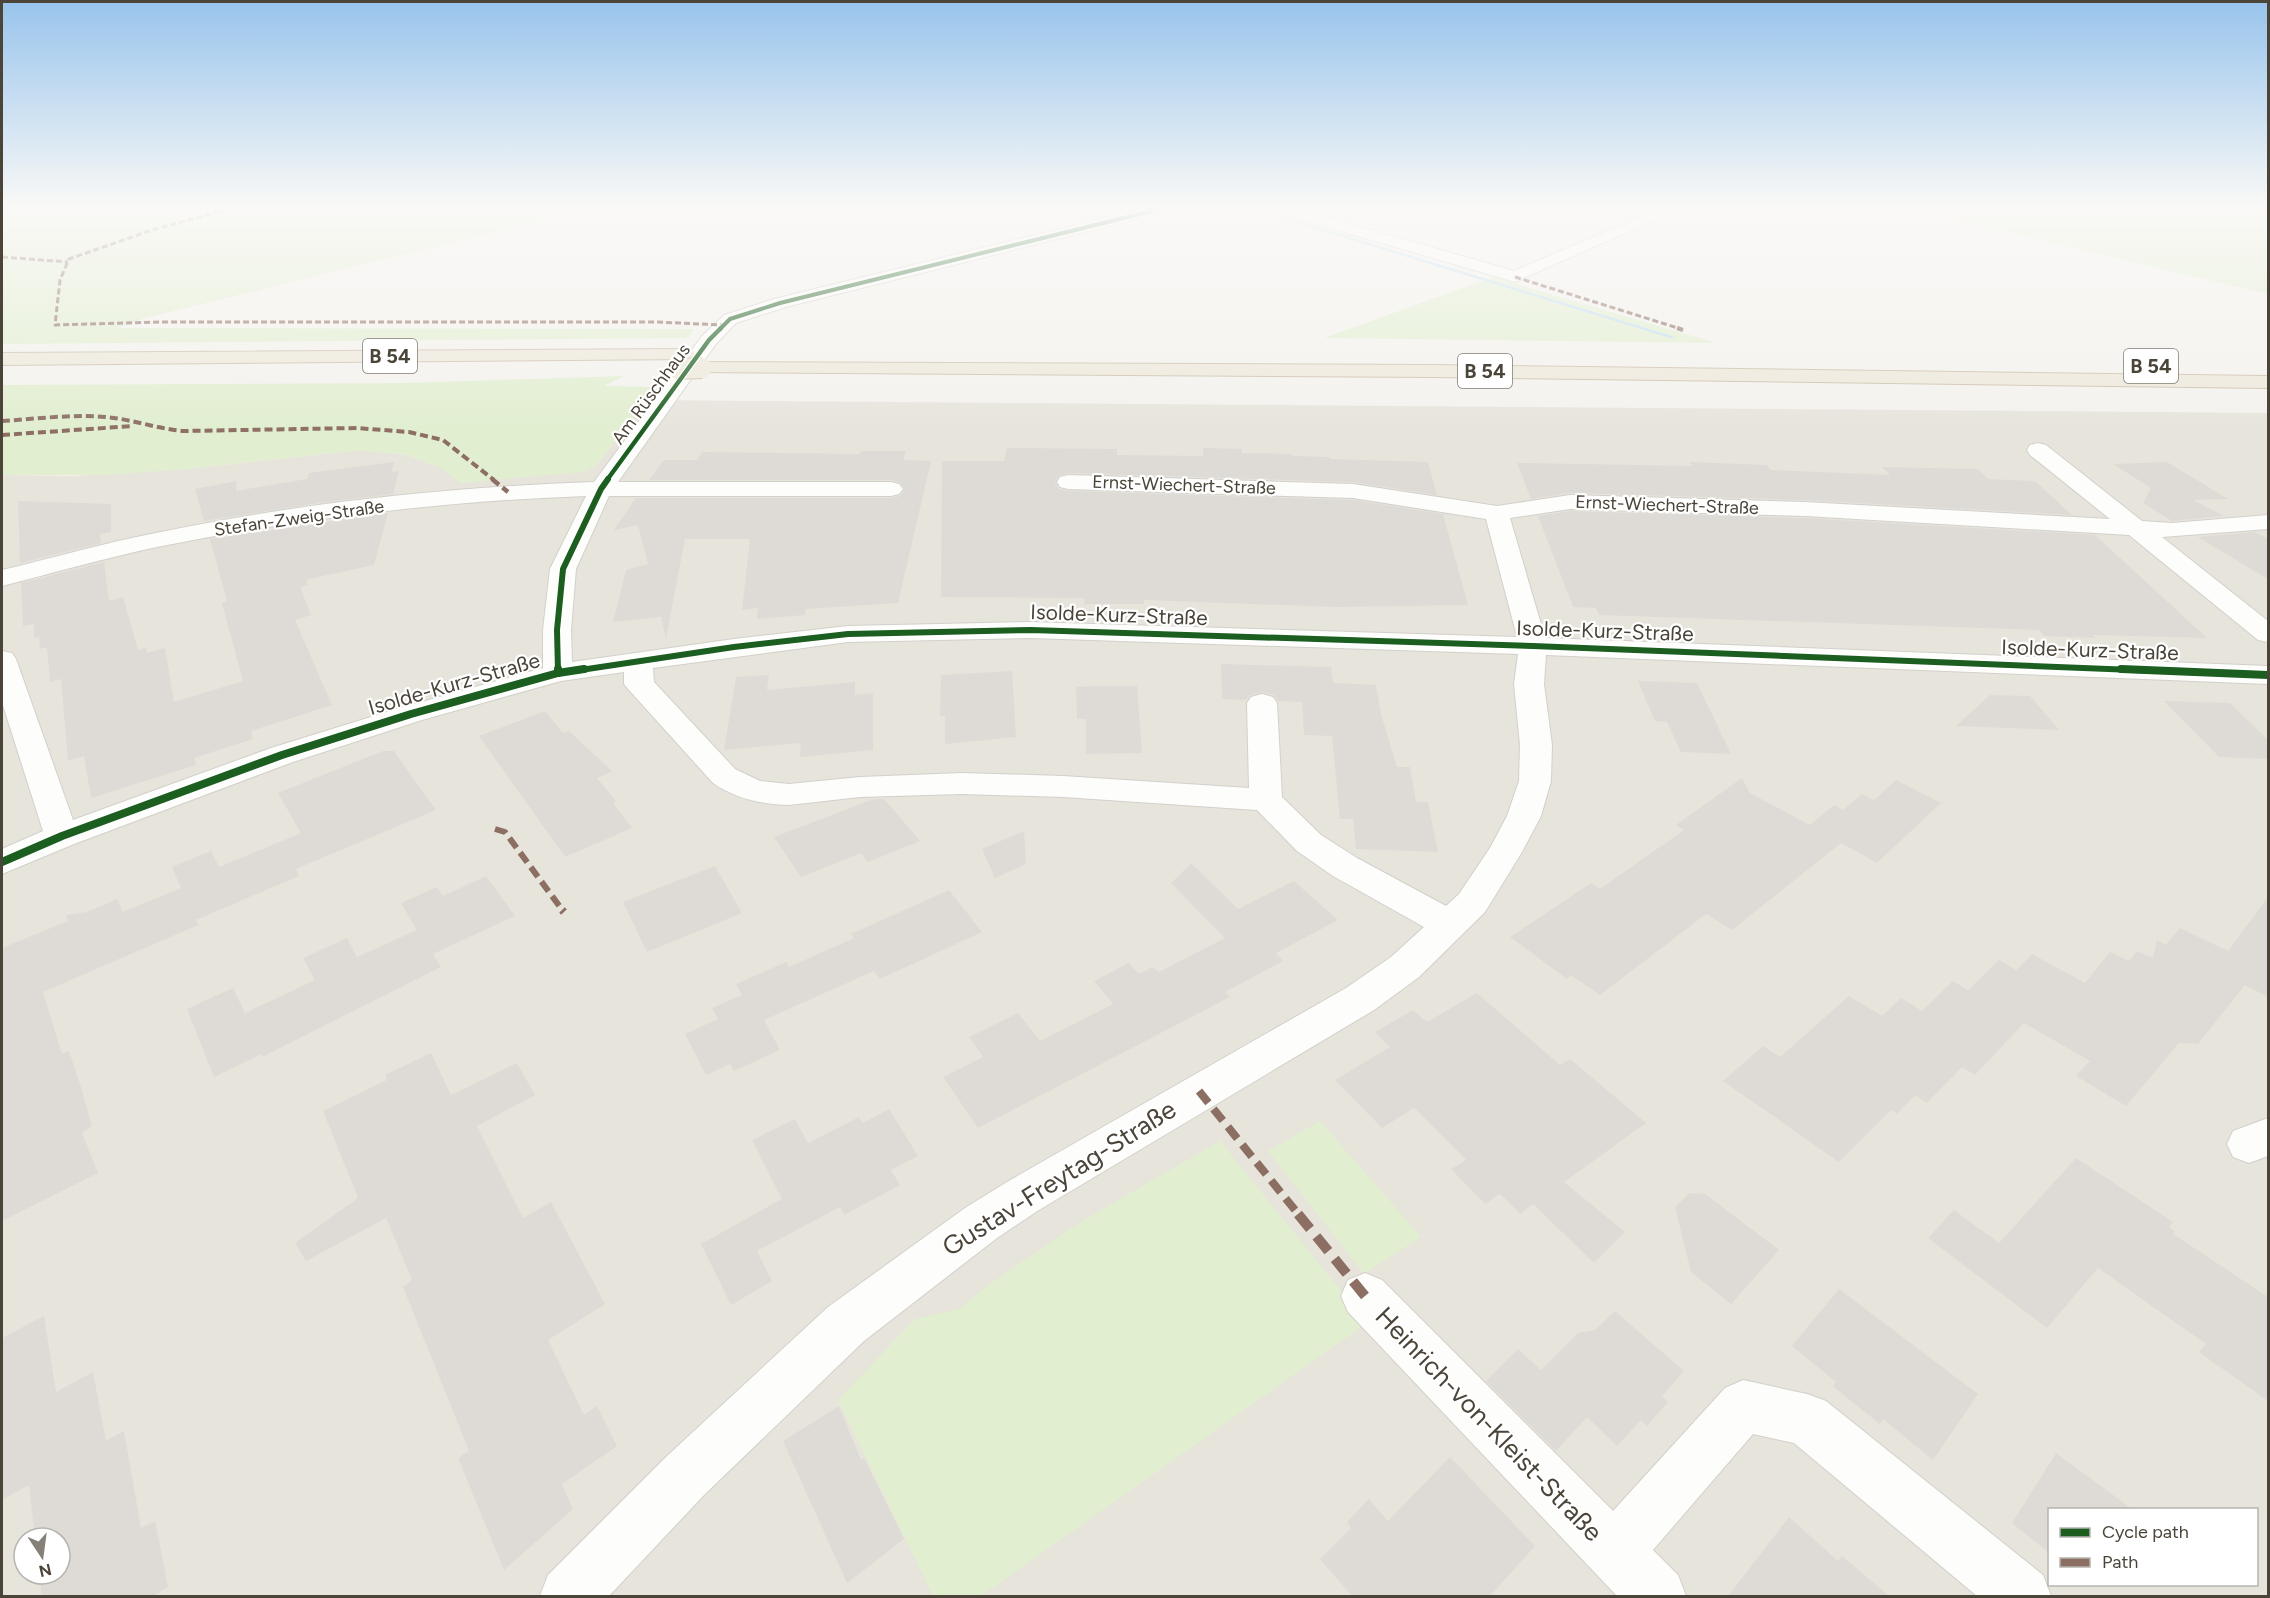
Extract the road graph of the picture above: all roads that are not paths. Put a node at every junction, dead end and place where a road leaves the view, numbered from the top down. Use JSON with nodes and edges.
{"nodes":[{"id":1,"x":859,"y":284,"type":"edge"},
{"id":2,"x":2,"y":353,"type":"edge"},
{"id":3,"x":94,"y":358,"type":"junction"},
{"id":4,"x":2,"y":359,"type":"edge"},
{"id":5,"x":2079,"y":361,"type":"dead end"},
{"id":6,"x":681,"y":362,"type":"junction"},
{"id":7,"x":706,"y":362,"type":"junction"},
{"id":8,"x":2033,"y":364,"type":"junction"},
{"id":9,"x":2268,"y":368,"type":"edge"},
{"id":10,"x":2,"y":373,"type":"edge"},
{"id":11,"x":2268,"y":382,"type":"edge"},
{"id":12,"x":2038,"y":450,"type":"dead end"},
{"id":13,"x":1068,"y":482,"type":"dead end"},
{"id":14,"x":601,"y":489,"type":"junction"},
{"id":15,"x":891,"y":489,"type":"dead end"},
{"id":16,"x":1497,"y":513,"type":"junction"},
{"id":17,"x":2268,"y":522,"type":"edge"},
{"id":18,"x":2135,"y":529,"type":"junction"},
{"id":19,"x":2,"y":578,"type":"edge"},
{"id":20,"x":2268,"y":634,"type":"edge"},
{"id":21,"x":1533,"y":646,"type":"junction"},
{"id":22,"x":2,"y":659,"type":"edge"},
{"id":23,"x":638,"y":662,"type":"junction"},
{"id":24,"x":558,"y":673,"type":"junction"},
{"id":25,"x":2268,"y":675,"type":"edge"},
{"id":26,"x":1262,"y":703,"type":"dead end"},
{"id":27,"x":1266,"y":800,"type":"junction"},
{"id":28,"x":62,"y":837,"type":"junction"},
{"id":29,"x":2,"y":862,"type":"edge"},
{"id":30,"x":1451,"y":925,"type":"junction"},
{"id":31,"x":1365,"y":1296,"type":"dead end"},
{"id":32,"x":1613,"y":1553,"type":"junction"},
{"id":33,"x":569,"y":1596,"type":"edge"},
{"id":34,"x":1657,"y":1596,"type":"edge"},
{"id":35,"x":2022,"y":1596,"type":"edge"}],
"edges":[{"from":1,"to":14,"type":"street","name":"Am Rüschhaus"},
{"from":2,"to":3,"type":"highway"},
{"from":3,"to":4,"type":"highway","number":"B 54"},
{"from":3,"to":6,"type":"highway","number":"B 54"},
{"from":5,"to":8,"type":"highway"},
{"from":6,"to":7,"type":"highway","number":"B 54","bridge":true},
{"from":6,"to":10,"type":"highway","number":"B 54"},
{"from":7,"to":8,"type":"highway","number":"B 54"},
{"from":7,"to":11,"type":"highway","number":"B 54"},
{"from":8,"to":9,"type":"highway","number":"B 54"},
{"from":12,"to":18,"type":"street"},
{"from":13,"to":16,"type":"street","name":"Ernst-Wiechert-Straße"},
{"from":14,"to":15,"type":"street"},
{"from":14,"to":19,"type":"street","name":"Stefan-Zweig-Straße"},
{"from":14,"to":24,"type":"street","name":"Am Rüschhaus"},
{"from":16,"to":18,"type":"street","name":"Ernst-Wiechert-Straße"},
{"from":16,"to":21,"type":"street","name":"Gustav-Freytag-Straße"},
{"from":17,"to":18,"type":"street","name":"Ernst-Wiechert-Straße"},
{"from":18,"to":20,"type":"street"},
{"from":21,"to":23,"type":"street","name":"Isolde-Kurz-Straße"},
{"from":21,"to":25,"type":"street","name":"Isolde-Kurz-Straße"},
{"from":21,"to":30,"type":"street","name":"Gustav-Freytag-Straße"},
{"from":22,"to":28,"type":"street"},
{"from":23,"to":24,"type":"street","name":"Isolde-Kurz-Straße"},
{"from":23,"to":27,"type":"street"},
{"from":24,"to":28,"type":"street","name":"Isolde-Kurz-Straße"},
{"from":26,"to":27,"type":"street"},
{"from":27,"to":30,"type":"street"},
{"from":28,"to":29,"type":"street","name":"Isolde-Kurz-Straße"},
{"from":30,"to":33,"type":"street","name":"Gustav-Freytag-Straße"},
{"from":31,"to":32,"type":"street","name":"Heinrich-von-Kleist-Straße"},
{"from":32,"to":34,"type":"street","name":"Heinrich-von-Kleist-Straße"},
{"from":32,"to":35,"type":"street","name":"Heinrich-von-Kleist-Straße"}]}
